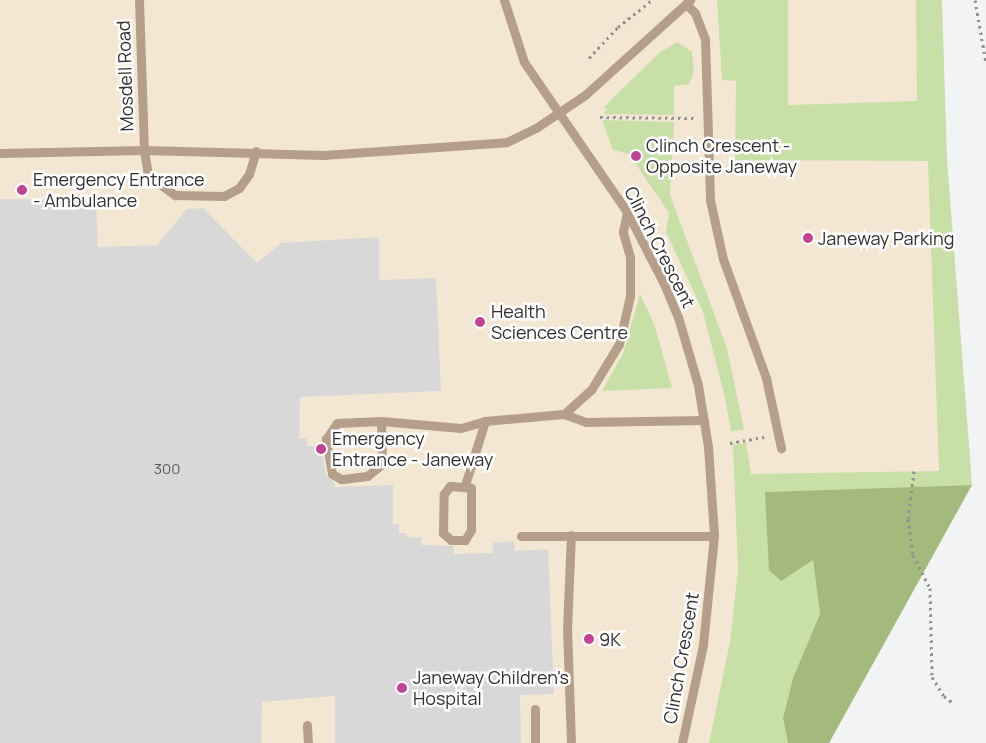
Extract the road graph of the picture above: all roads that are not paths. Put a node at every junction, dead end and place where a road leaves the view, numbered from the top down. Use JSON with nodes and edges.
{"nodes":[{"id":1,"x":139,"y":0,"type":"edge"},
{"id":2,"x":504,"y":0,"type":"edge"},
{"id":3,"x":688,"y":2,"type":"edge"},
{"id":4,"x":559,"y":113,"type":"junction"},
{"id":5,"x":144,"y":150,"type":"junction"},
{"id":6,"x":256,"y":152,"type":"junction"},
{"id":7,"x":1,"y":153,"type":"dead end"},
{"id":8,"x":626,"y":212,"type":"junction"},
{"id":9,"x":564,"y":414,"type":"junction"},
{"id":10,"x":704,"y":420,"type":"junction"},
{"id":11,"x":381,"y":421,"type":"junction"},
{"id":12,"x":485,"y":421,"type":"junction"},
{"id":13,"x":781,"y":448,"type":"dead end"},
{"id":14,"x":465,"y":485,"type":"junction"},
{"id":15,"x":571,"y":535,"type":"junction"},
{"id":16,"x":521,"y":536,"type":"dead end"},
{"id":17,"x":714,"y":536,"type":"junction"},
{"id":18,"x":534,"y":709,"type":"dead end"},
{"id":19,"x":307,"y":726,"type":"dead end"},
{"id":20,"x":308,"y":743,"type":"edge"},
{"id":21,"x":535,"y":743,"type":"edge"},
{"id":22,"x":571,"y":743,"type":"edge"},
{"id":23,"x":682,"y":743,"type":"edge"}],
"edges":[{"from":1,"to":5,"type":"lane","name":"Mosdell Road"},
{"from":2,"to":4,"type":"lane","name":"Clinch Crescent"},
{"from":3,"to":4,"type":"lane"},
{"from":3,"to":13,"type":"lane"},
{"from":4,"to":6,"type":"lane"},
{"from":4,"to":8,"type":"lane","name":"Clinch Crescent"},
{"from":5,"to":6,"type":"lane"},
{"from":5,"to":6,"type":"lane","name":"Mosdell Road"},
{"from":5,"to":7,"type":"lane"},
{"from":8,"to":9,"type":"lane"},
{"from":8,"to":10,"type":"lane","name":"Clinch Crescent"},
{"from":9,"to":10,"type":"lane"},
{"from":9,"to":12,"type":"lane"},
{"from":10,"to":17,"type":"lane","name":"Clinch Crescent"},
{"from":11,"to":11,"type":"lane"},
{"from":11,"to":12,"type":"lane"},
{"from":12,"to":14,"type":"lane"},
{"from":14,"to":14,"type":"lane"},
{"from":15,"to":16,"type":"lane"},
{"from":15,"to":17,"type":"lane"},
{"from":15,"to":22,"type":"lane"},
{"from":17,"to":23,"type":"lane","name":"Clinch Crescent"},
{"from":18,"to":21,"type":"lane"},
{"from":19,"to":20,"type":"lane"}]}
